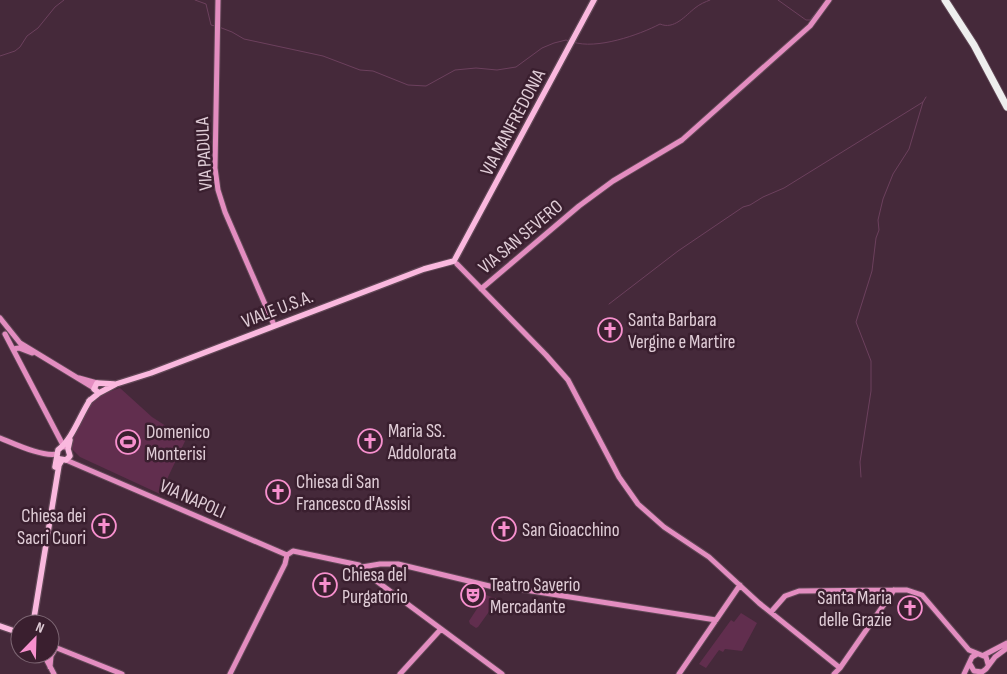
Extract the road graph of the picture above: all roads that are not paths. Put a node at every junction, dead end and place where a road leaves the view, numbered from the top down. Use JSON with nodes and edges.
{"nodes":[{"id":1,"x":218,"y":0,"type":"edge"},
{"id":2,"x":594,"y":0,"type":"edge"},
{"id":3,"x":829,"y":0,"type":"edge"},
{"id":4,"x":946,"y":0,"type":"edge"},
{"id":5,"x":988,"y":68,"type":"junction"},
{"id":6,"x":1007,"y":102,"type":"edge"},
{"id":7,"x":1007,"y":107,"type":"edge"},
{"id":8,"x":454,"y":263,"type":"junction"},
{"id":9,"x":481,"y":289,"type":"junction"},
{"id":10,"x":1,"y":319,"type":"edge"},
{"id":11,"x":274,"y":325,"type":"junction"},
{"id":12,"x":7,"y":333,"type":"junction"},
{"id":13,"x":18,"y":347,"type":"junction"},
{"id":14,"x":28,"y":352,"type":"junction"},
{"id":15,"x":36,"y":354,"type":"junction"},
{"id":16,"x":20,"y":357,"type":"junction"},
{"id":17,"x":22,"y":363,"type":"junction"},
{"id":18,"x":99,"y":388,"type":"junction"},
{"id":19,"x":0,"y":438,"type":"edge"},
{"id":20,"x":63,"y":454,"type":"junction"},
{"id":21,"x":286,"y":555,"type":"junction"},
{"id":22,"x":362,"y":567,"type":"junction"},
{"id":23,"x":740,"y":585,"type":"junction"},
{"id":24,"x":894,"y":590,"type":"junction"},
{"id":25,"x":776,"y":605,"type":"junction"},
{"id":26,"x":765,"y":607,"type":"junction"},
{"id":27,"x":771,"y":612,"type":"junction"},
{"id":28,"x":34,"y":614,"type":"edge"},
{"id":29,"x":776,"y":616,"type":"junction"},
{"id":30,"x":716,"y":620,"type":"junction"},
{"id":31,"x":441,"y":629,"type":"junction"},
{"id":32,"x":1007,"y":643,"type":"edge"},
{"id":33,"x":1007,"y":648,"type":"edge"},
{"id":34,"x":60,"y":649,"type":"edge"},
{"id":35,"x":970,"y":650,"type":"junction"},
{"id":36,"x":67,"y":652,"type":"junction"},
{"id":37,"x":60,"y":654,"type":"edge"},
{"id":38,"x":977,"y":654,"type":"junction"},
{"id":39,"x":984,"y":655,"type":"junction"},
{"id":40,"x":970,"y":661,"type":"junction"},
{"id":41,"x":49,"y":664,"type":"edge"},
{"id":42,"x":51,"y":664,"type":"edge"},
{"id":43,"x":988,"y":664,"type":"junction"},
{"id":44,"x":50,"y":667,"type":"junction"},
{"id":45,"x":840,"y":668,"type":"junction"},
{"id":46,"x":975,"y":673,"type":"edge"},
{"id":47,"x":54,"y":674,"type":"edge"},
{"id":48,"x":122,"y":674,"type":"edge"},
{"id":49,"x":230,"y":674,"type":"edge"},
{"id":50,"x":400,"y":674,"type":"edge"},
{"id":51,"x":502,"y":674,"type":"edge"},
{"id":52,"x":679,"y":674,"type":"edge"},
{"id":53,"x":834,"y":674,"type":"edge"},
{"id":54,"x":964,"y":674,"type":"edge"}],
"edges":[{"from":1,"to":11,"type":"street","name":"VIA PADULA"},
{"from":2,"to":8,"type":"main road","name":"VIA MANFREDONIA"},
{"from":3,"to":9,"type":"street","name":"VIA SAN SEVERO"},
{"from":4,"to":5,"type":"highway"},
{"from":5,"to":6,"type":"highway"},
{"from":5,"to":7,"type":"highway"},
{"from":8,"to":9,"type":"street"},
{"from":8,"to":11,"type":"main road","name":"VIALE U.S.A."},
{"from":9,"to":23,"type":"street"},
{"from":10,"to":12,"type":"street"},
{"from":11,"to":18,"type":"main road","name":"VIALE U.S.A."},
{"from":12,"to":13,"type":"street"},
{"from":12,"to":13,"type":"street"},
{"from":13,"to":14,"type":"street"},
{"from":13,"to":15,"type":"street"},
{"from":13,"to":16,"type":"street"},
{"from":13,"to":17,"type":"street"},
{"from":14,"to":15,"type":"street"},
{"from":14,"to":16,"type":"street"},
{"from":15,"to":18,"type":"street"},
{"from":16,"to":17,"type":"street"},
{"from":17,"to":20,"type":"street"},
{"from":18,"to":20,"type":"main road","name":"VIALE U.S.A."},
{"from":19,"to":20,"type":"street","name":"VIA NAPOLI"},
{"from":20,"to":21,"type":"street","name":"VIA NAPOLI"},
{"from":20,"to":28,"type":"main road"},
{"from":21,"to":22,"type":"street"},
{"from":21,"to":49,"type":"street"},
{"from":22,"to":30,"type":"street"},
{"from":22,"to":31,"type":"street"},
{"from":23,"to":26,"type":"street"},
{"from":23,"to":30,"type":"street"},
{"from":24,"to":25,"type":"street"},
{"from":24,"to":35,"type":"street"},
{"from":24,"to":45,"type":"street"},
{"from":25,"to":26,"type":"street"},
{"from":25,"to":27,"type":"street"},
{"from":25,"to":29,"type":"street"},
{"from":26,"to":27,"type":"street"},
{"from":27,"to":29,"type":"street"},
{"from":29,"to":45,"type":"street"},
{"from":30,"to":52,"type":"street"},
{"from":31,"to":50,"type":"street"},
{"from":31,"to":51,"type":"street"},
{"from":32,"to":39,"type":"street"},
{"from":33,"to":43,"type":"street"},
{"from":34,"to":36,"type":"street"},
{"from":35,"to":38,"type":"street"},
{"from":35,"to":40,"type":"street"},
{"from":36,"to":37,"type":"street"},
{"from":36,"to":48,"type":"street"},
{"from":38,"to":39,"type":"street"},
{"from":38,"to":40,"type":"street"},
{"from":39,"to":43,"type":"street"},
{"from":40,"to":46,"type":"street"},
{"from":40,"to":54,"type":"street"},
{"from":41,"to":44,"type":"street"},
{"from":42,"to":44,"type":"street"},
{"from":43,"to":46,"type":"street"},
{"from":44,"to":47,"type":"street"},
{"from":45,"to":53,"type":"street"}]}
